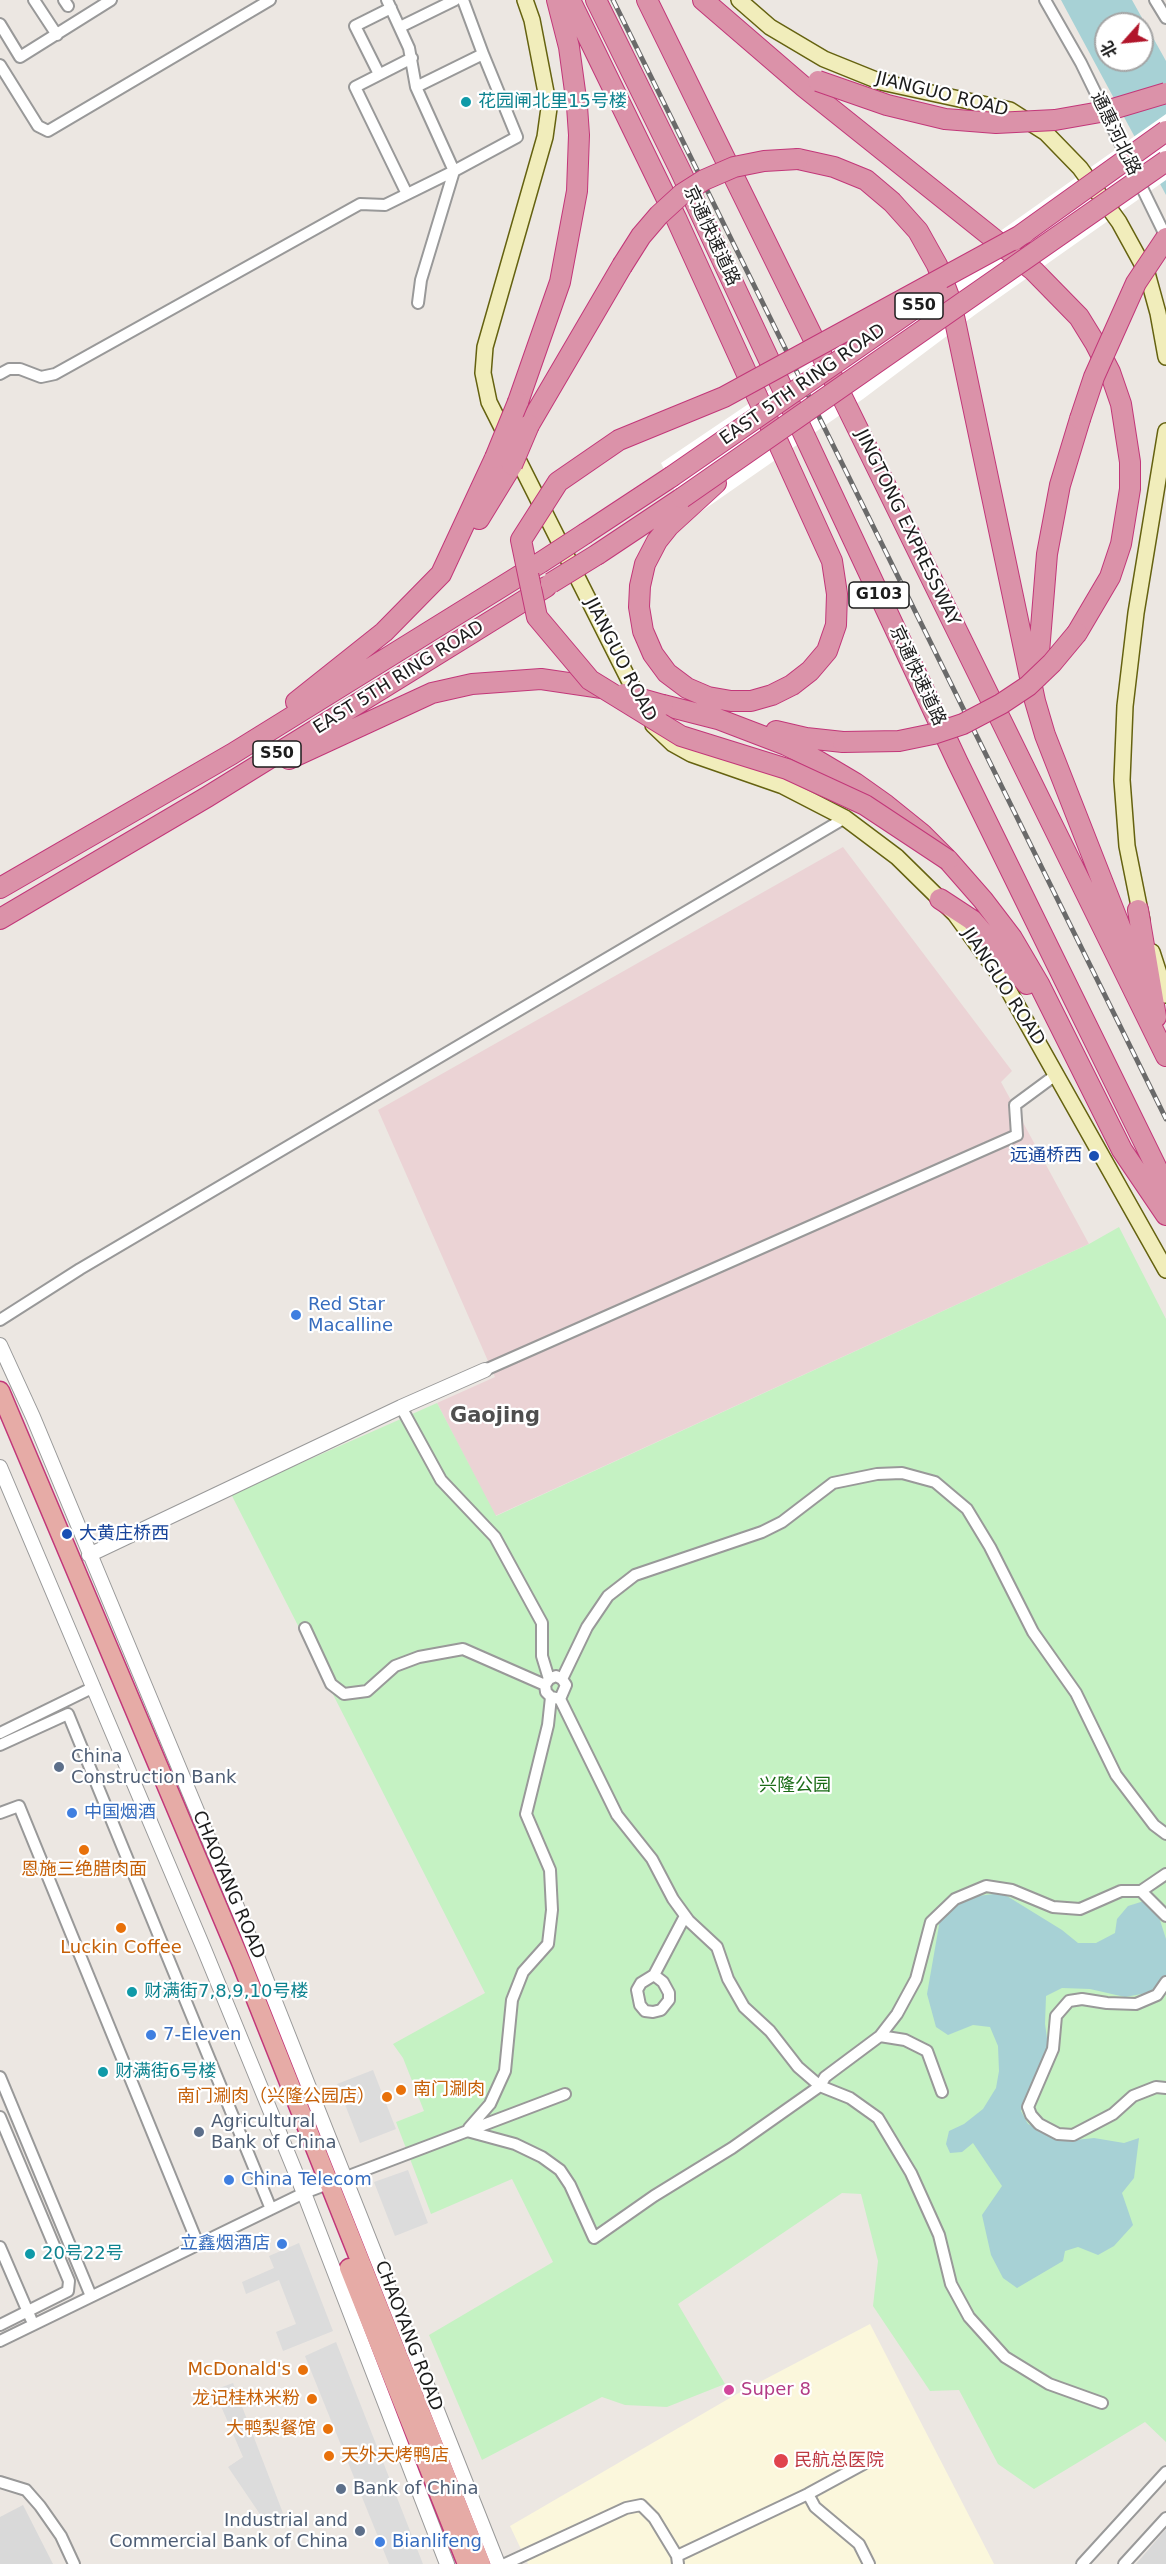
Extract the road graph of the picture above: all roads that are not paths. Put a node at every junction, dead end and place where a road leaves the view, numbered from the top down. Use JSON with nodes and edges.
{"nodes":[{"id":1,"x":34,"y":0,"type":"edge"},
{"id":2,"x":111,"y":0,"type":"edge"},
{"id":3,"x":270,"y":0,"type":"edge"},
{"id":4,"x":455,"y":0,"type":"edge"},
{"id":5,"x":463,"y":0,"type":"edge"},
{"id":6,"x":525,"y":0,"type":"edge"},
{"id":7,"x":557,"y":0,"type":"edge"},
{"id":8,"x":570,"y":0,"type":"edge"},
{"id":9,"x":596,"y":0,"type":"edge"},
{"id":10,"x":647,"y":0,"type":"edge"},
{"id":11,"x":703,"y":0,"type":"edge"},
{"id":12,"x":739,"y":0,"type":"edge"},
{"id":13,"x":1046,"y":0,"type":"edge"},
{"id":14,"x":1155,"y":0,"type":"edge"},
{"id":15,"x":389,"y":4,"type":"edge"},
{"id":16,"x":1166,"y":18,"type":"edge"},
{"id":17,"x":0,"y":24,"type":"edge"},
{"id":18,"x":400,"y":27,"type":"junction"},
{"id":19,"x":57,"y":35,"type":"junction"},
{"id":20,"x":750,"y":42,"type":"junction"},
{"id":21,"x":483,"y":54,"type":"junction"},
{"id":22,"x":412,"y":58,"type":"junction"},
{"id":23,"x":0,"y":65,"type":"edge"},
{"id":24,"x":380,"y":74,"type":"junction"},
{"id":25,"x":416,"y":87,"type":"junction"},
{"id":26,"x":1166,"y":93,"type":"edge"},
{"id":27,"x":1166,"y":131,"type":"edge"},
{"id":28,"x":1166,"y":161,"type":"edge"},
{"id":29,"x":454,"y":171,"type":"junction"},
{"id":30,"x":407,"y":194,"type":"junction"},
{"id":31,"x":1024,"y":233,"type":"junction"},
{"id":32,"x":1166,"y":237,"type":"edge"},
{"id":33,"x":418,"y":303,"type":"dead end"},
{"id":34,"x":1166,"y":357,"type":"edge"},
{"id":35,"x":0,"y":374,"type":"edge"},
{"id":36,"x":1166,"y":431,"type":"edge"},
{"id":37,"x":504,"y":461,"type":"junction"},
{"id":38,"x":684,"y":504,"type":"junction"},
{"id":39,"x":1035,"y":701,"type":"junction"},
{"id":40,"x":717,"y":719,"type":"junction"},
{"id":41,"x":232,"y":754,"type":"junction"},
{"id":42,"x":207,"y":797,"type":"junction"},
{"id":43,"x":845,"y":818,"type":"junction"},
{"id":44,"x":948,"y":860,"type":"junction"},
{"id":45,"x":0,"y":888,"type":"edge"},
{"id":46,"x":940,"y":898,"type":"junction"},
{"id":47,"x":1138,"y":910,"type":"junction"},
{"id":48,"x":0,"y":919,"type":"edge"},
{"id":49,"x":1166,"y":995,"type":"edge"},
{"id":50,"x":1156,"y":1017,"type":"junction"},
{"id":51,"x":1059,"y":1025,"type":"junction"},
{"id":52,"x":1166,"y":1044,"type":"edge"},
{"id":53,"x":1166,"y":1056,"type":"edge"},
{"id":54,"x":1057,"y":1074,"type":"junction"},
{"id":55,"x":1166,"y":1187,"type":"edge"},
{"id":56,"x":1166,"y":1215,"type":"edge"},
{"id":57,"x":1166,"y":1269,"type":"edge"},
{"id":58,"x":0,"y":1320,"type":"edge"},
{"id":59,"x":0,"y":1344,"type":"edge"},
{"id":60,"x":485,"y":1370,"type":"joint"},
{"id":61,"x":0,"y":1391,"type":"edge"},
{"id":62,"x":401,"y":1407,"type":"junction"},
{"id":63,"x":0,"y":1417,"type":"edge"},
{"id":64,"x":0,"y":1467,"type":"edge"},
{"id":65,"x":89,"y":1555,"type":"junction"},
{"id":66,"x":305,"y":1628,"type":"dead end"},
{"id":67,"x":562,"y":1679,"type":"junction"},
{"id":68,"x":547,"y":1682,"type":"junction"},
{"id":69,"x":94,"y":1687,"type":"junction"},
{"id":70,"x":555,"y":1698,"type":"junction"},
{"id":71,"x":0,"y":1733,"type":"edge"},
{"id":72,"x":0,"y":1745,"type":"edge"},
{"id":73,"x":0,"y":1813,"type":"edge"},
{"id":74,"x":1166,"y":1834,"type":"edge"},
{"id":75,"x":1166,"y":1874,"type":"edge"},
{"id":76,"x":1141,"y":1892,"type":"junction"},
{"id":77,"x":685,"y":1916,"type":"junction"},
{"id":78,"x":1166,"y":1916,"type":"edge"},
{"id":79,"x":654,"y":1976,"type":"dead end"},
{"id":80,"x":1166,"y":1982,"type":"edge"},
{"id":81,"x":880,"y":2036,"type":"junction"},
{"id":82,"x":0,"y":2077,"type":"edge"},
{"id":83,"x":820,"y":2086,"type":"junction"},
{"id":84,"x":1166,"y":2088,"type":"edge"},
{"id":85,"x":942,"y":2092,"type":"dead end"},
{"id":86,"x":565,"y":2094,"type":"dead end"},
{"id":87,"x":0,"y":2117,"type":"edge"},
{"id":88,"x":467,"y":2131,"type":"junction"},
{"id":89,"x":324,"y":2185,"type":"junction"},
{"id":90,"x":271,"y":2209,"type":"junction"},
{"id":91,"x":198,"y":2244,"type":"junction"},
{"id":92,"x":0,"y":2247,"type":"edge"},
{"id":93,"x":91,"y":2296,"type":"junction"},
{"id":94,"x":29,"y":2313,"type":"junction"},
{"id":95,"x":34,"y":2324,"type":"junction"},
{"id":96,"x":0,"y":2325,"type":"edge"},
{"id":97,"x":0,"y":2341,"type":"edge"},
{"id":98,"x":1102,"y":2403,"type":"dead end"},
{"id":99,"x":865,"y":2463,"type":"dead end"},
{"id":100,"x":1166,"y":2472,"type":"edge"},
{"id":101,"x":0,"y":2482,"type":"edge"},
{"id":102,"x":808,"y":2494,"type":"junction"},
{"id":103,"x":1166,"y":2518,"type":"edge"},
{"id":104,"x":678,"y":2560,"type":"edge"},
{"id":105,"x":74,"y":2564,"type":"edge"},
{"id":106,"x":447,"y":2564,"type":"edge"},
{"id":107,"x":467,"y":2564,"type":"edge"},
{"id":108,"x":481,"y":2564,"type":"edge"},
{"id":109,"x":498,"y":2564,"type":"edge"},
{"id":110,"x":505,"y":2564,"type":"edge"},
{"id":111,"x":869,"y":2564,"type":"edge"},
{"id":112,"x":1082,"y":2564,"type":"edge"},
{"id":113,"x":1124,"y":2564,"type":"edge"}],
"edges":[{"from":1,"to":19,"type":"street"},
{"from":2,"to":19,"type":"street"},
{"from":3,"to":23,"type":"street"},
{"from":4,"to":18,"type":"street"},
{"from":5,"to":21,"type":"street"},
{"from":6,"to":43,"type":"main road","name":"JIANGUO ROAD"},
{"from":7,"to":37,"type":"highway","bridge":true},
{"from":8,"to":38,"type":"highway"},
{"from":9,"to":55,"type":"highway","name":"京通快速道路","number":"G103"},
{"from":10,"to":53,"type":"highway","name":"JINGTONG EXPRESSWAY","number":"G103"},
{"from":11,"to":20,"type":"highway"},
{"from":12,"to":34,"type":"main road","name":"JIANGUO ROAD"},
{"from":13,"to":32,"type":"street","name":"通惠河北路"},
{"from":14,"to":16,"type":"street"},
{"from":15,"to":18,"type":"street"},
{"from":15,"to":24,"type":"street"},
{"from":17,"to":19,"type":"street"},
{"from":18,"to":22,"type":"street"},
{"from":20,"to":26,"type":"highway","bridge":true},
{"from":20,"to":40,"type":"highway","bridge":true},
{"from":21,"to":25,"type":"street"},
{"from":21,"to":29,"type":"street"},
{"from":22,"to":24,"type":"street"},
{"from":22,"to":25,"type":"street"},
{"from":24,"to":30,"type":"street"},
{"from":25,"to":29,"type":"street"},
{"from":27,"to":31,"type":"highway","name":"EAST 5TH RING ROAD","number":"S50","bridge":true},
{"from":28,"to":38,"type":"highway","name":"EAST 5TH RING ROAD","number":"S50","bridge":true},
{"from":29,"to":30,"type":"street"},
{"from":29,"to":33,"type":"street"},
{"from":30,"to":35,"type":"street"},
{"from":31,"to":41,"type":"highway","name":"EAST 5TH RING ROAD","number":"S50","bridge":true},
{"from":31,"to":44,"type":"highway","bridge":true},
{"from":32,"to":39,"type":"highway","bridge":true},
{"from":36,"to":47,"type":"main road"},
{"from":37,"to":39,"type":"highway","bridge":true},
{"from":37,"to":41,"type":"highway"},
{"from":38,"to":42,"type":"highway","name":"EAST 5TH RING ROAD","number":"S50","bridge":true},
{"from":39,"to":50,"type":"highway"},
{"from":40,"to":42,"type":"highway","bridge":true},
{"from":40,"to":44,"type":"highway"},
{"from":41,"to":45,"type":"highway","name":"EAST 5TH RING ROAD","number":"S50"},
{"from":42,"to":48,"type":"highway","name":"EAST 5TH RING ROAD","number":"S50"},
{"from":43,"to":46,"type":"main road","name":"JIANGUO ROAD"},
{"from":43,"to":58,"type":"street"},
{"from":44,"to":51,"type":"highway"},
{"from":46,"to":51,"type":"highway"},
{"from":46,"to":54,"type":"main road","name":"JIANGUO ROAD"},
{"from":47,"to":49,"type":"main road"},
{"from":47,"to":50,"type":"highway"},
{"from":50,"to":52,"type":"highway"},
{"from":51,"to":56,"type":"highway"},
{"from":54,"to":57,"type":"main road","name":"JIANGUO ROAD"},
{"from":54,"to":60,"type":"street"},
{"from":59,"to":65,"type":"street","name":"CHAOYANG ROAD"},
{"from":60,"to":62,"type":"street"},
{"from":61,"to":89,"type":"highway","name":"CHAOYANG ROAD"},
{"from":62,"to":65,"type":"street"},
{"from":62,"to":68,"type":"street"},
{"from":63,"to":89,"type":"highway","name":"CHAOYANG ROAD"},
{"from":64,"to":69,"type":"street","name":"CHAOYANG ROAD"},
{"from":65,"to":89,"type":"street","name":"CHAOYANG ROAD"},
{"from":66,"to":68,"type":"street"},
{"from":67,"to":68,"type":"street"},
{"from":67,"to":70,"type":"street"},
{"from":67,"to":74,"type":"street"},
{"from":68,"to":70,"type":"street"},
{"from":69,"to":71,"type":"street"},
{"from":69,"to":89,"type":"street","name":"CHAOYANG ROAD"},
{"from":70,"to":77,"type":"street"},
{"from":70,"to":88,"type":"street"},
{"from":72,"to":90,"type":"street"},
{"from":73,"to":91,"type":"street"},
{"from":75,"to":76,"type":"street"},
{"from":76,"to":78,"type":"street"},
{"from":76,"to":81,"type":"street"},
{"from":77,"to":79,"type":"street"},
{"from":77,"to":83,"type":"street"},
{"from":80,"to":84,"type":"street"},
{"from":81,"to":83,"type":"street"},
{"from":81,"to":85,"type":"street"},
{"from":82,"to":93,"type":"street"},
{"from":83,"to":88,"type":"street"},
{"from":83,"to":98,"type":"street"},
{"from":86,"to":88,"type":"street"},
{"from":87,"to":94,"type":"street"},
{"from":88,"to":89,"type":"street"},
{"from":89,"to":90,"type":"street"},
{"from":89,"to":106,"type":"street","name":"CHAOYANG ROAD"},
{"from":89,"to":107,"type":"highway","name":"CHAOYANG ROAD"},
{"from":89,"to":108,"type":"highway","name":"CHAOYANG ROAD"},
{"from":89,"to":109,"type":"street","name":"CHAOYANG ROAD"},
{"from":90,"to":91,"type":"street"},
{"from":91,"to":93,"type":"street"},
{"from":92,"to":94,"type":"street"},
{"from":93,"to":95,"type":"street"},
{"from":94,"to":95,"type":"street"},
{"from":94,"to":96,"type":"street"},
{"from":95,"to":97,"type":"street"},
{"from":99,"to":102,"type":"street"},
{"from":100,"to":112,"type":"street"},
{"from":101,"to":105,"type":"street"},
{"from":102,"to":104,"type":"street"},
{"from":102,"to":111,"type":"street"},
{"from":103,"to":113,"type":"street"},
{"from":104,"to":110,"type":"street"}]}
